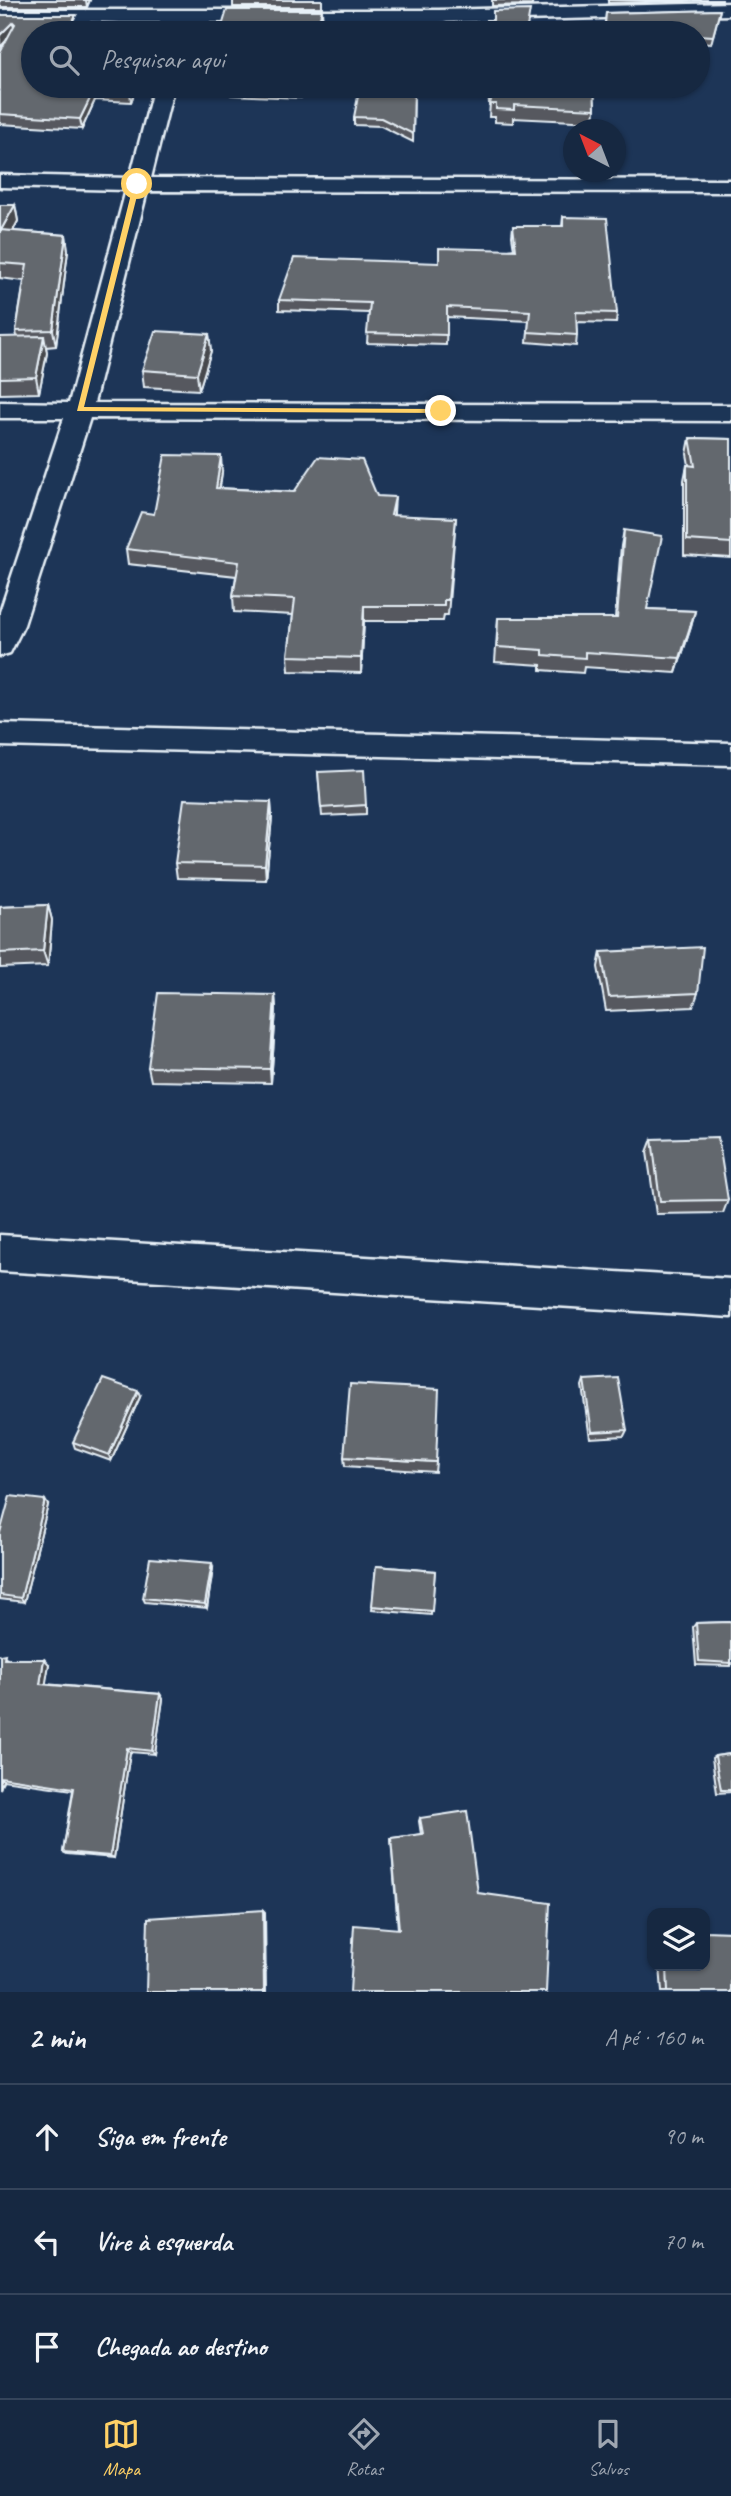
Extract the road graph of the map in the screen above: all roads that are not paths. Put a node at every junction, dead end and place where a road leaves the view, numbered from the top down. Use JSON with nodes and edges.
{"nodes":[{"id":1,"x":731,"y":9,"type":"edge"},
{"id":2,"x":0,"y":16,"type":"edge"},
{"id":3,"x":183,"y":16,"type":"edge"},
{"id":4,"x":161,"y":98,"type":"edge"},
{"id":5,"x":0,"y":181,"type":"edge"},
{"id":6,"x":137,"y":184,"type":"junction"},
{"id":7,"x":731,"y":186,"type":"edge"},
{"id":8,"x":80,"y":409,"type":"junction"},
{"id":9,"x":0,"y":410,"type":"edge"},
{"id":10,"x":731,"y":413,"type":"edge"},
{"id":11,"x":0,"y":646,"type":"edge"},
{"id":12,"x":0,"y":735,"type":"edge"},
{"id":13,"x":731,"y":754,"type":"edge"},
{"id":14,"x":0,"y":1253,"type":"edge"},
{"id":15,"x":731,"y":1298,"type":"edge"}],
"edges":[{"from":1,"to":3,"type":"street"},
{"from":2,"to":3,"type":"street"},
{"from":4,"to":6,"type":"street"},
{"from":5,"to":6,"type":"street"},
{"from":6,"to":7,"type":"street"},
{"from":6,"to":8,"type":"street"},
{"from":8,"to":9,"type":"street"},
{"from":8,"to":10,"type":"street"},
{"from":8,"to":11,"type":"street"},
{"from":12,"to":13,"type":"street"},
{"from":14,"to":15,"type":"street"}]}
